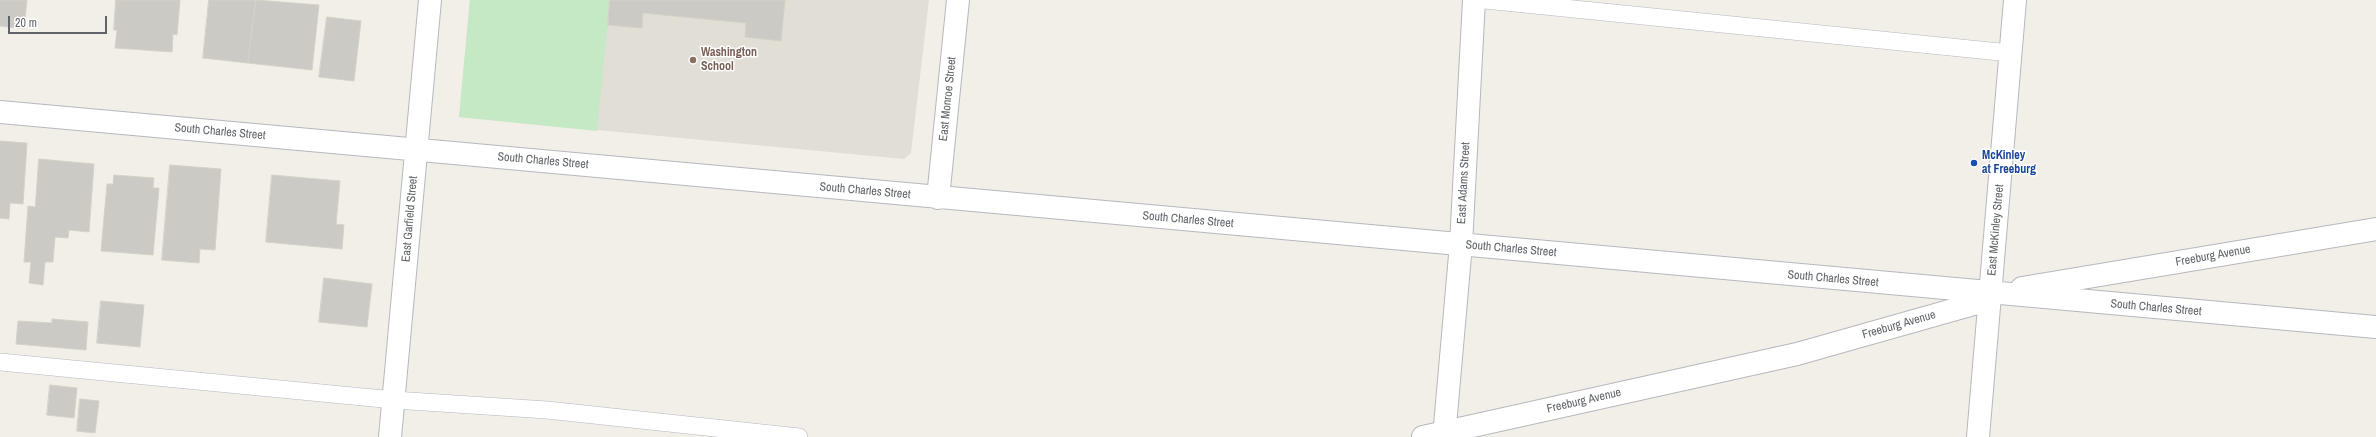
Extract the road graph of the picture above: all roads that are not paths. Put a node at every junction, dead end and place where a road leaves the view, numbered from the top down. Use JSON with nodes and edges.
{"nodes":[{"id":1,"x":430,"y":0,"type":"edge"},
{"id":2,"x":958,"y":0,"type":"edge"},
{"id":3,"x":1474,"y":0,"type":"edge"},
{"id":4,"x":1484,"y":0,"type":"edge"},
{"id":5,"x":2015,"y":0,"type":"edge"},
{"id":6,"x":2010,"y":53,"type":"junction"},
{"id":7,"x":0,"y":112,"type":"edge"},
{"id":8,"x":417,"y":150,"type":"junction"},
{"id":9,"x":938,"y":198,"type":"junction"},
{"id":10,"x":2376,"y":229,"type":"edge"},
{"id":11,"x":1461,"y":244,"type":"junction"},
{"id":12,"x":1990,"y":294,"type":"junction"},
{"id":13,"x":2376,"y":327,"type":"edge"},
{"id":14,"x":0,"y":362,"type":"edge"},
{"id":15,"x":394,"y":400,"type":"junction"},
{"id":16,"x":1445,"y":434,"type":"edge"},
{"id":17,"x":390,"y":437,"type":"edge"},
{"id":18,"x":799,"y":437,"type":"edge"},
{"id":19,"x":1423,"y":437,"type":"edge"},
{"id":20,"x":1978,"y":437,"type":"edge"}],
"edges":[{"from":1,"to":8,"type":"street","name":"East Garfield Street"},
{"from":2,"to":9,"type":"street","name":"East Monroe Street"},
{"from":3,"to":11,"type":"street","name":"East Adams Street"},
{"from":4,"to":6,"type":"lane"},
{"from":5,"to":6,"type":"street","name":"East McKinley Street"},
{"from":6,"to":12,"type":"street","name":"East McKinley Street"},
{"from":7,"to":8,"type":"street","name":"South Charles Street"},
{"from":8,"to":9,"type":"street","name":"South Charles Street"},
{"from":8,"to":15,"type":"street","name":"East Garfield Street"},
{"from":9,"to":11,"type":"street","name":"South Charles Street"},
{"from":10,"to":12,"type":"street","name":"Freeburg Avenue"},
{"from":11,"to":12,"type":"street","name":"South Charles Street"},
{"from":11,"to":16,"type":"street","name":"East Adams Street"},
{"from":12,"to":13,"type":"street","name":"South Charles Street"},
{"from":12,"to":16,"type":"street","name":"Freeburg Avenue"},
{"from":12,"to":20,"type":"street","name":"East McKinley Street"},
{"from":14,"to":15,"type":"lane"},
{"from":15,"to":17,"type":"street","name":"East Garfield Street"},
{"from":15,"to":18,"type":"lane"},
{"from":16,"to":19,"type":"street","name":"Freeburg Avenue"}]}
